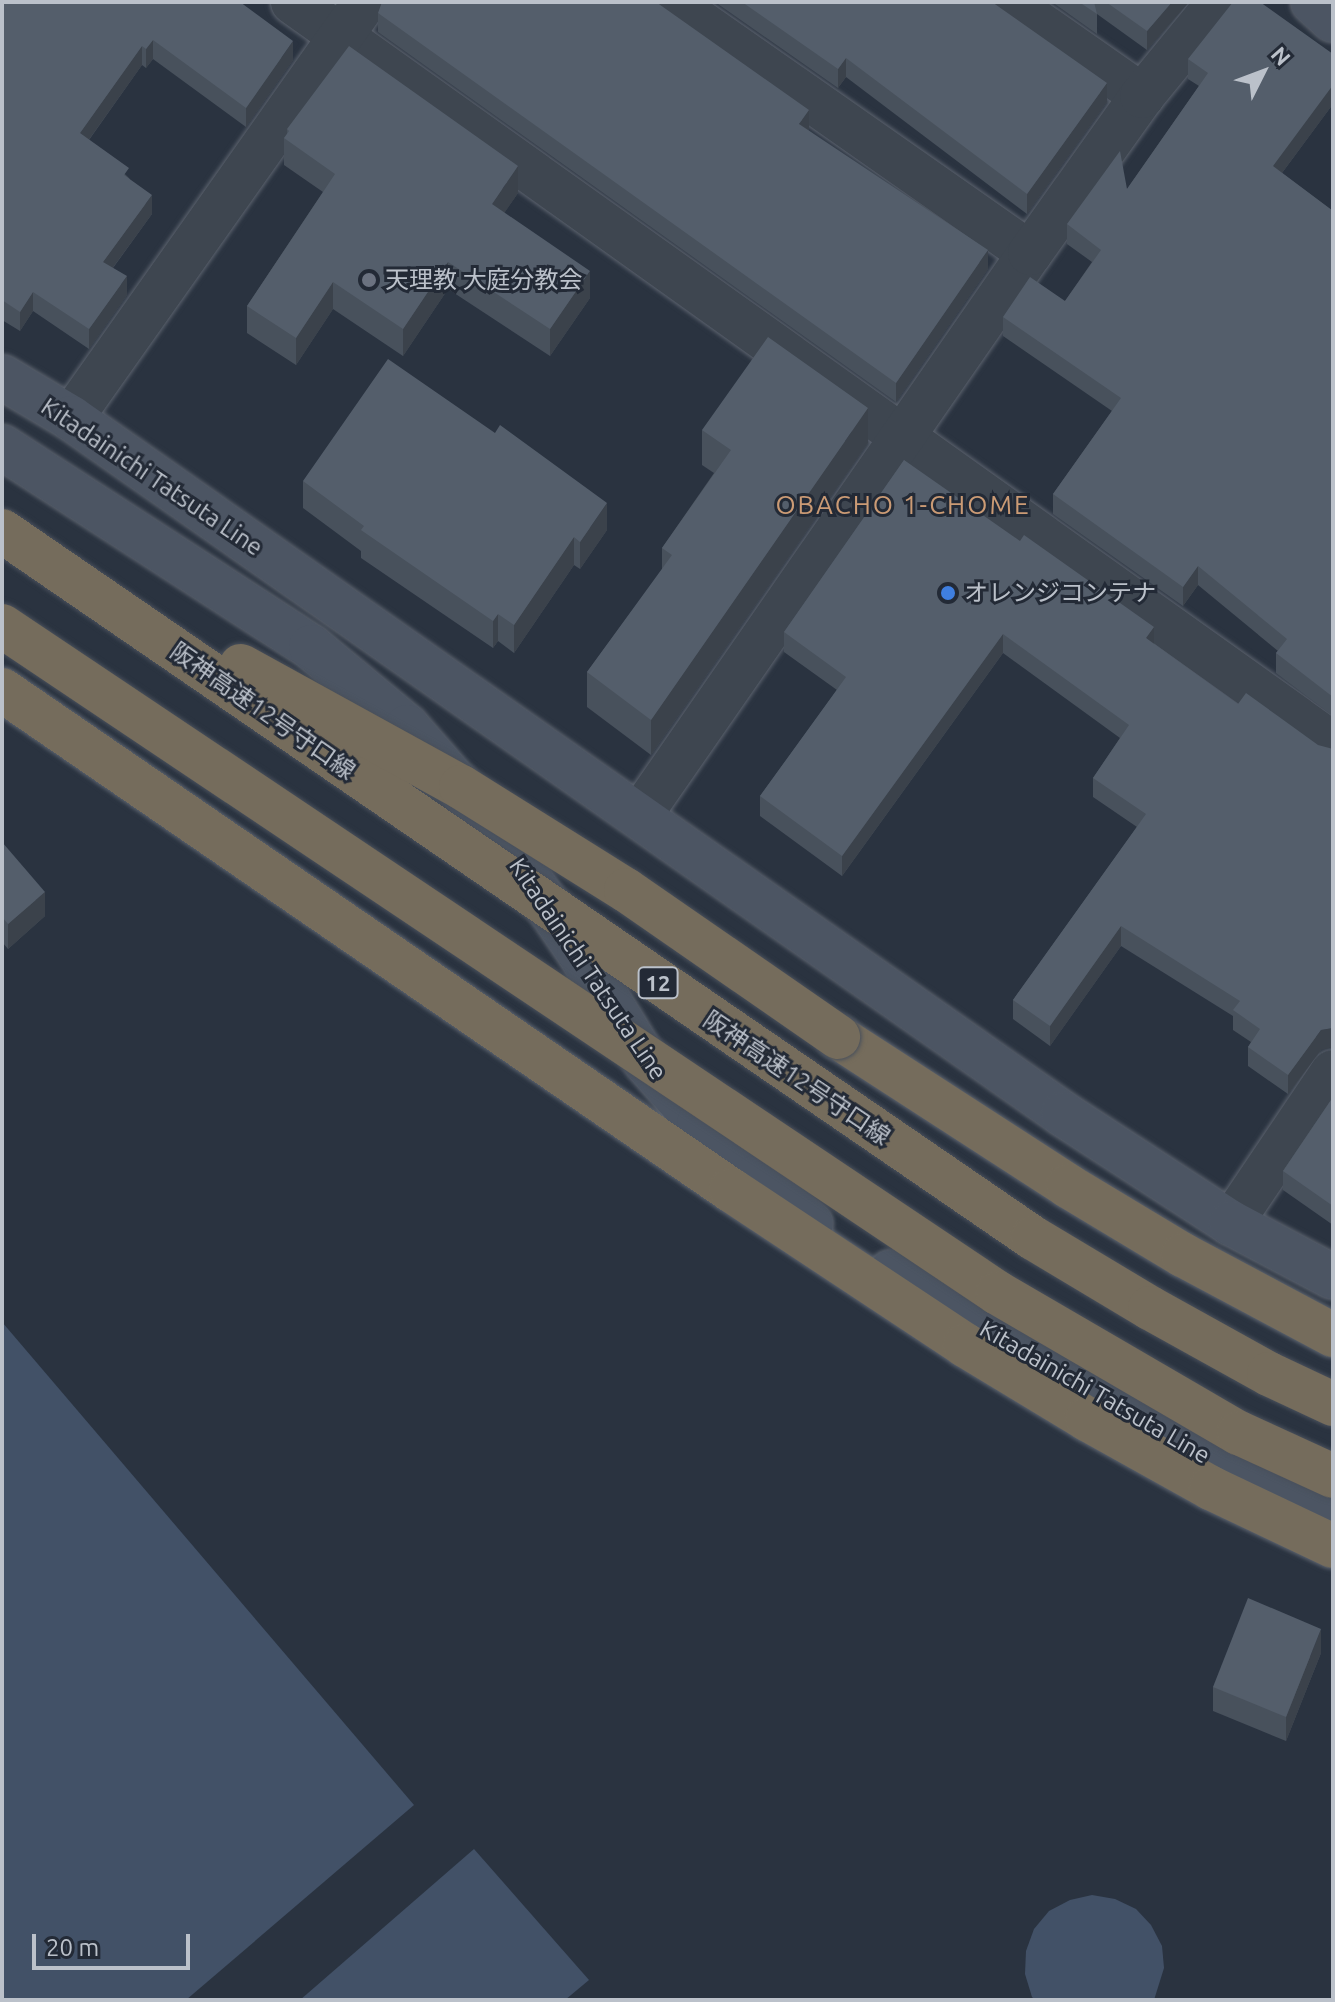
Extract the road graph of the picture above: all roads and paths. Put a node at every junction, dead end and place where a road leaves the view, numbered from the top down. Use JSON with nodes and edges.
{"nodes":[{"id":1,"x":293,"y":2,"type":"edge"},
{"id":2,"x":671,"y":2,"type":"edge"},
{"id":3,"x":1008,"y":2,"type":"edge"},
{"id":4,"x":1219,"y":2,"type":"edge"},
{"id":5,"x":1313,"y":2,"type":"edge"},
{"id":6,"x":353,"y":18,"type":"edge"},
{"id":7,"x":1333,"y":20,"type":"edge"},
{"id":8,"x":1142,"y":96,"type":"junction"},
{"id":9,"x":1030,"y":253,"type":"junction"},
{"id":10,"x":2,"y":377,"type":"edge"},
{"id":11,"x":71,"y":418,"type":"junction"},
{"id":12,"x":903,"y":438,"type":"junction"},
{"id":13,"x":2,"y":447,"type":"edge"},
{"id":14,"x":2,"y":531,"type":"edge"},
{"id":15,"x":65,"y":575,"type":"junction"},
{"id":16,"x":2,"y":626,"type":"edge"},
{"id":17,"x":2,"y":690,"type":"edge"},
{"id":18,"x":1333,"y":744,"type":"edge"},
{"id":19,"x":640,"y":815,"type":"junction"},
{"id":20,"x":1333,"y":1072,"type":"edge"},
{"id":21,"x":1231,"y":1223,"type":"junction"},
{"id":22,"x":1333,"y":1277,"type":"edge"},
{"id":23,"x":1333,"y":1335,"type":"edge"},
{"id":24,"x":1333,"y":1404,"type":"edge"},
{"id":25,"x":1333,"y":1476,"type":"edge"},
{"id":26,"x":1333,"y":1515,"type":"edge"},
{"id":27,"x":1333,"y":1546,"type":"edge"}],
"edges":[{"from":1,"to":6,"type":"street"},
{"from":2,"to":9,"type":"street"},
{"from":3,"to":8,"type":"street"},
{"from":4,"to":8,"type":"street"},
{"from":5,"to":7,"type":"main road"},
{"from":6,"to":11,"type":"street"},
{"from":6,"to":12,"type":"street"},
{"from":8,"to":9,"type":"street"},
{"from":9,"to":12,"type":"street"},
{"from":10,"to":11,"type":"main road","name":"Kitadainichi Tatsuta Line"},
{"from":11,"to":19,"type":"main road","name":"Kitadainichi Tatsuta Line"},
{"from":12,"to":18,"type":"street"},
{"from":12,"to":19,"type":"street"},
{"from":13,"to":26,"type":"main road","name":"Kitadainichi Tatsuta Line"},
{"from":14,"to":15,"type":"highway","name":"阪神高速12号守口線","number":"12","bridge":true},
{"from":15,"to":23,"type":"highway","bridge":true},
{"from":15,"to":24,"type":"highway","name":"阪神高速12号守口線","number":"12","bridge":true},
{"from":16,"to":25,"type":"highway","bridge":true},
{"from":17,"to":27,"type":"highway"},
{"from":19,"to":21,"type":"main road","name":"Kitadainichi Tatsuta Line"},
{"from":20,"to":21,"type":"street"},
{"from":21,"to":22,"type":"main road","name":"Kitadainichi Tatsuta Line"}]}
